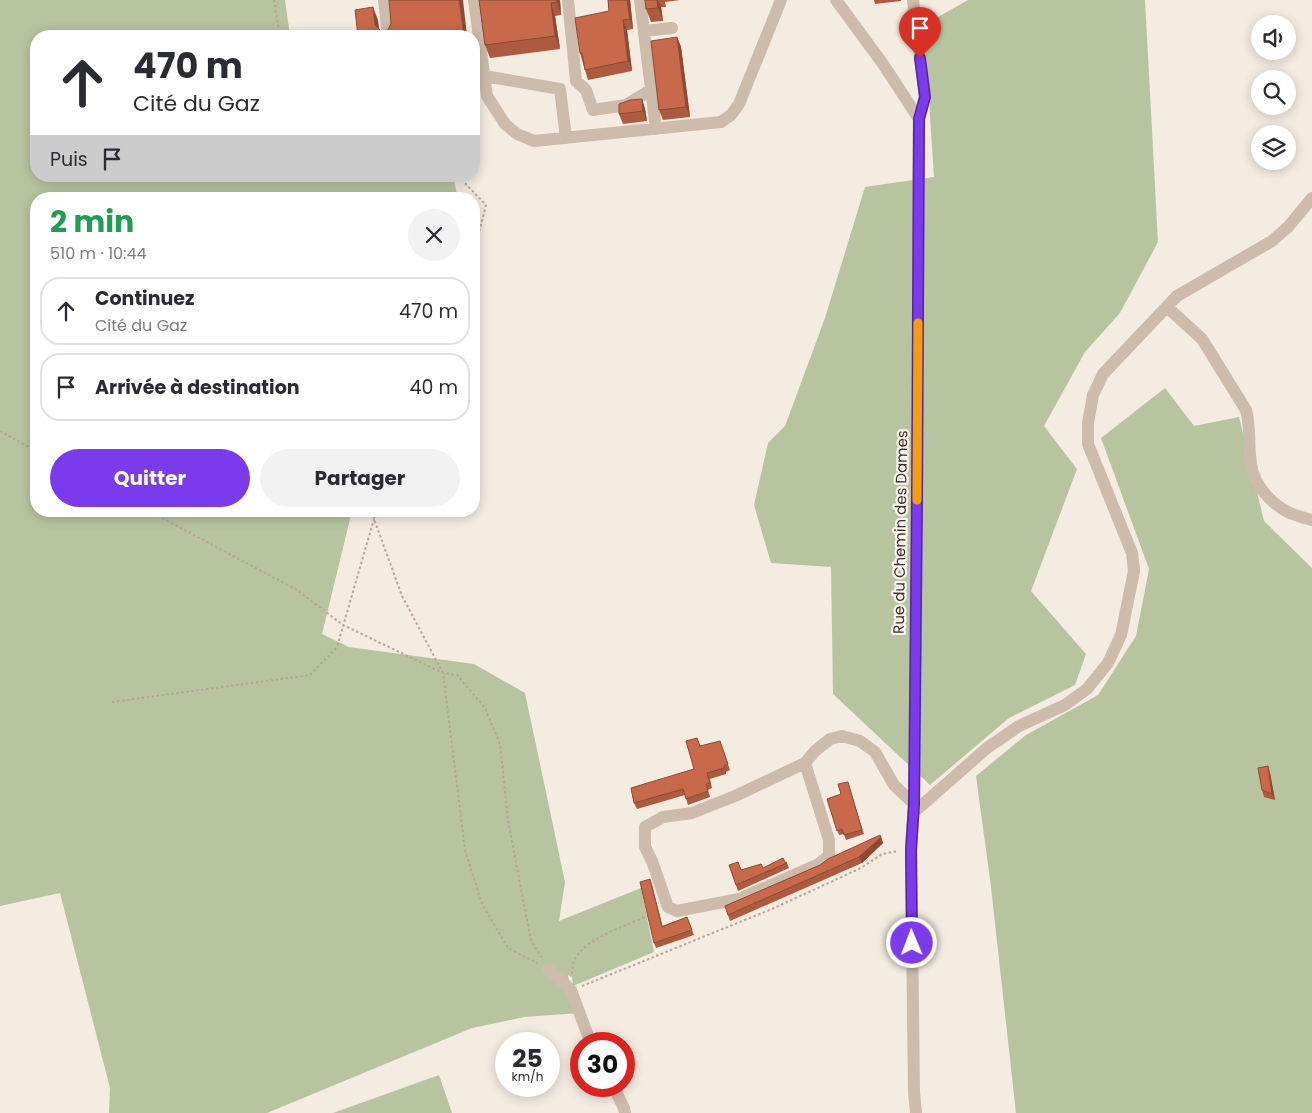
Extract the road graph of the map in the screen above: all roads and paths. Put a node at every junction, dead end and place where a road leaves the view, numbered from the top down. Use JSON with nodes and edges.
{"nodes":[{"id":1,"x":274,"y":0,"type":"edge"},
{"id":2,"x":384,"y":0,"type":"edge"},
{"id":3,"x":474,"y":0,"type":"edge"},
{"id":4,"x":568,"y":0,"type":"edge"},
{"id":5,"x":640,"y":0,"type":"edge"},
{"id":6,"x":781,"y":0,"type":"edge"},
{"id":7,"x":836,"y":0,"type":"edge"},
{"id":8,"x":914,"y":0,"type":"edge"},
{"id":9,"x":672,"y":28,"type":"dead end"},
{"id":10,"x":279,"y":30,"type":"edge"},
{"id":11,"x":387,"y":30,"type":"edge"},
{"id":12,"x":476,"y":30,"type":"edge"},
{"id":13,"x":644,"y":31,"type":"junction"},
{"id":14,"x":480,"y":77,"type":"edge"},
{"id":15,"x":480,"y":79,"type":"edge"},
{"id":16,"x":651,"y":90,"type":"junction"},
{"id":17,"x":919,"y":119,"type":"junction"},
{"id":18,"x":656,"y":129,"type":"junction"},
{"id":19,"x":566,"y":138,"type":"junction"},
{"id":20,"x":464,"y":182,"type":"edge"},
{"id":21,"x":473,"y":192,"type":"edge"},
{"id":22,"x":1312,"y":198,"type":"edge"},
{"id":23,"x":480,"y":199,"type":"edge"},
{"id":24,"x":480,"y":228,"type":"edge"},
{"id":25,"x":1167,"y":307,"type":"junction"},
{"id":26,"x":0,"y":431,"type":"edge"},
{"id":27,"x":30,"y":448,"type":"edge"},
{"id":28,"x":160,"y":517,"type":"edge"},
{"id":29,"x":374,"y":519,"type":"joint"},
{"id":30,"x":1312,"y":520,"type":"edge"},
{"id":31,"x":344,"y":625,"type":"junction"},
{"id":32,"x":443,"y":673,"type":"junction"},
{"id":33,"x":112,"y":702,"type":"dead end"},
{"id":34,"x":805,"y":763,"type":"junction"},
{"id":35,"x":913,"y":808,"type":"junction"},
{"id":36,"x":911,"y":850,"type":"junction"},
{"id":37,"x":668,"y":907,"type":"junction"},
{"id":38,"x":548,"y":969,"type":"junction"},
{"id":39,"x":570,"y":990,"type":"junction"},
{"id":40,"x":586,"y":1032,"type":"edge"},
{"id":41,"x":618,"y":1097,"type":"edge"},
{"id":42,"x":625,"y":1113,"type":"edge"},
{"id":43,"x":916,"y":1113,"type":"edge"}],
"edges":[{"from":1,"to":10,"type":"path"},
{"from":2,"to":11,"type":"street"},
{"from":3,"to":12,"type":"street"},
{"from":4,"to":16,"type":"street"},
{"from":5,"to":13,"type":"street"},
{"from":6,"to":18,"type":"street"},
{"from":7,"to":17,"type":"street"},
{"from":8,"to":17,"type":"street","name":"Rue du Chemin des Dames"},
{"from":9,"to":13,"type":"street"},
{"from":13,"to":16,"type":"street"},
{"from":14,"to":19,"type":"street"},
{"from":15,"to":19,"type":"street"},
{"from":16,"to":18,"type":"street"},
{"from":17,"to":35,"type":"street","name":"Rue du Chemin des Dames"},
{"from":18,"to":19,"type":"street"},
{"from":20,"to":21,"type":"path"},
{"from":22,"to":25,"type":"street"},
{"from":23,"to":24,"type":"path"},
{"from":25,"to":30,"type":"street"},
{"from":25,"to":35,"type":"street"},
{"from":26,"to":27,"type":"path"},
{"from":28,"to":31,"type":"path"},
{"from":29,"to":31,"type":"path"},
{"from":29,"to":32,"type":"path"},
{"from":31,"to":32,"type":"path"},
{"from":31,"to":33,"type":"path"},
{"from":32,"to":38,"type":"path"},
{"from":32,"to":38,"type":"path"},
{"from":34,"to":35,"type":"street"},
{"from":34,"to":37,"type":"street"},
{"from":34,"to":37,"type":"street"},
{"from":35,"to":36,"type":"street","name":"Rue du Chemin des Dames"},
{"from":36,"to":39,"type":"path"},
{"from":36,"to":43,"type":"street","name":"Rue du Chemin des Dames"},
{"from":37,"to":39,"type":"path"},
{"from":38,"to":39,"type":"street"},
{"from":39,"to":40,"type":"street"},
{"from":41,"to":42,"type":"street"}]}
